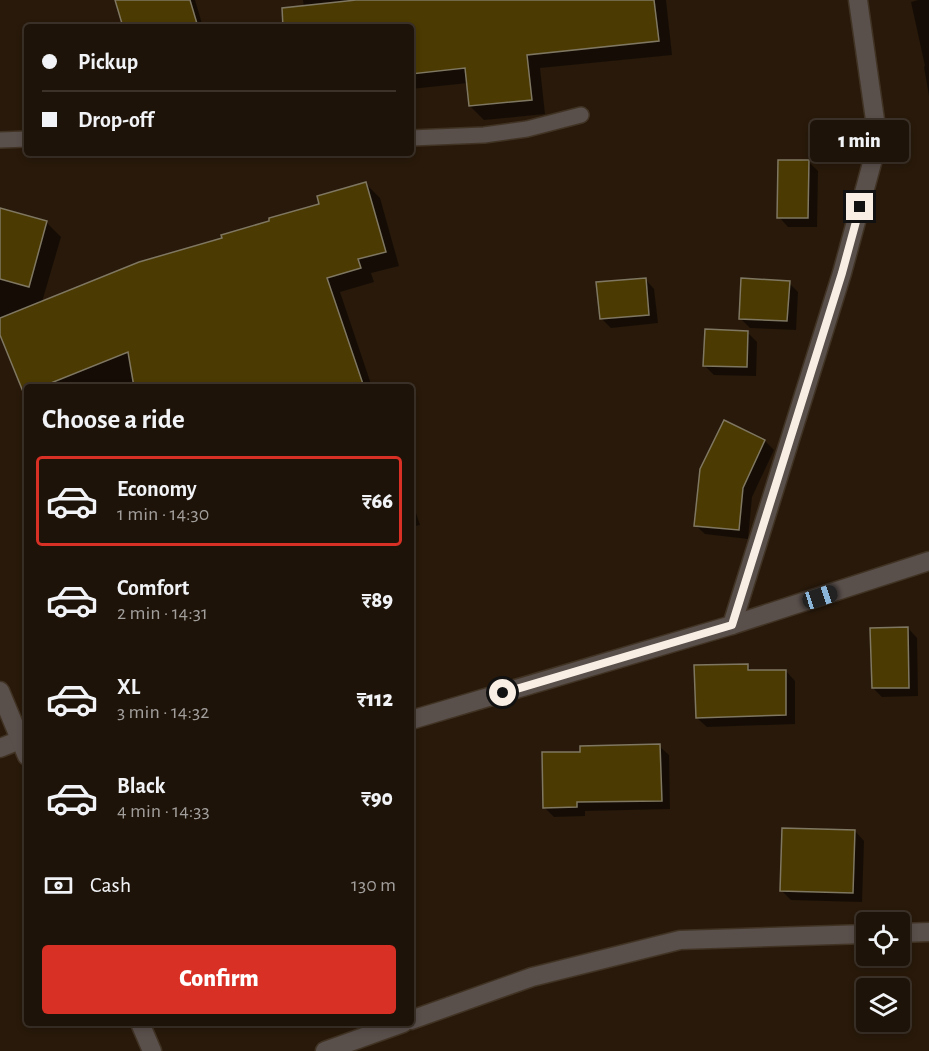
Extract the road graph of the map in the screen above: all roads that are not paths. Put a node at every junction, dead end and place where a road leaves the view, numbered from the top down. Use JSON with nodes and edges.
{"nodes":[{"id":1,"x":858,"y":0,"type":"edge"},
{"id":2,"x":581,"y":116,"type":"dead end"},
{"id":3,"x":414,"y":138,"type":"edge"},
{"id":4,"x":24,"y":139,"type":"edge"},
{"id":5,"x":0,"y":140,"type":"edge"},
{"id":6,"x":929,"y":561,"type":"edge"},
{"id":7,"x":732,"y":625,"type":"junction"},
{"id":8,"x":0,"y":691,"type":"edge"},
{"id":9,"x":414,"y":719,"type":"edge"},
{"id":10,"x":0,"y":748,"type":"edge"},
{"id":11,"x":24,"y":748,"type":"edge"},
{"id":12,"x":929,"y":932,"type":"edge"},
{"id":13,"x":910,"y":933,"type":"edge"},
{"id":14,"x":856,"y":934,"type":"edge"},
{"id":15,"x":414,"y":1019,"type":"edge"},
{"id":16,"x":141,"y":1026,"type":"edge"},
{"id":17,"x":395,"y":1026,"type":"edge"},
{"id":18,"x":152,"y":1051,"type":"edge"},
{"id":19,"x":325,"y":1051,"type":"edge"}],
"edges":[{"from":1,"to":7,"type":"street"},
{"from":2,"to":3,"type":"lane"},
{"from":4,"to":5,"type":"lane"},
{"from":6,"to":7,"type":"street"},
{"from":7,"to":9,"type":"street"},
{"from":8,"to":11,"type":"street"},
{"from":10,"to":11,"type":"street"},
{"from":12,"to":13,"type":"street"},
{"from":14,"to":15,"type":"street"},
{"from":16,"to":18,"type":"street"},
{"from":17,"to":19,"type":"street"}]}
